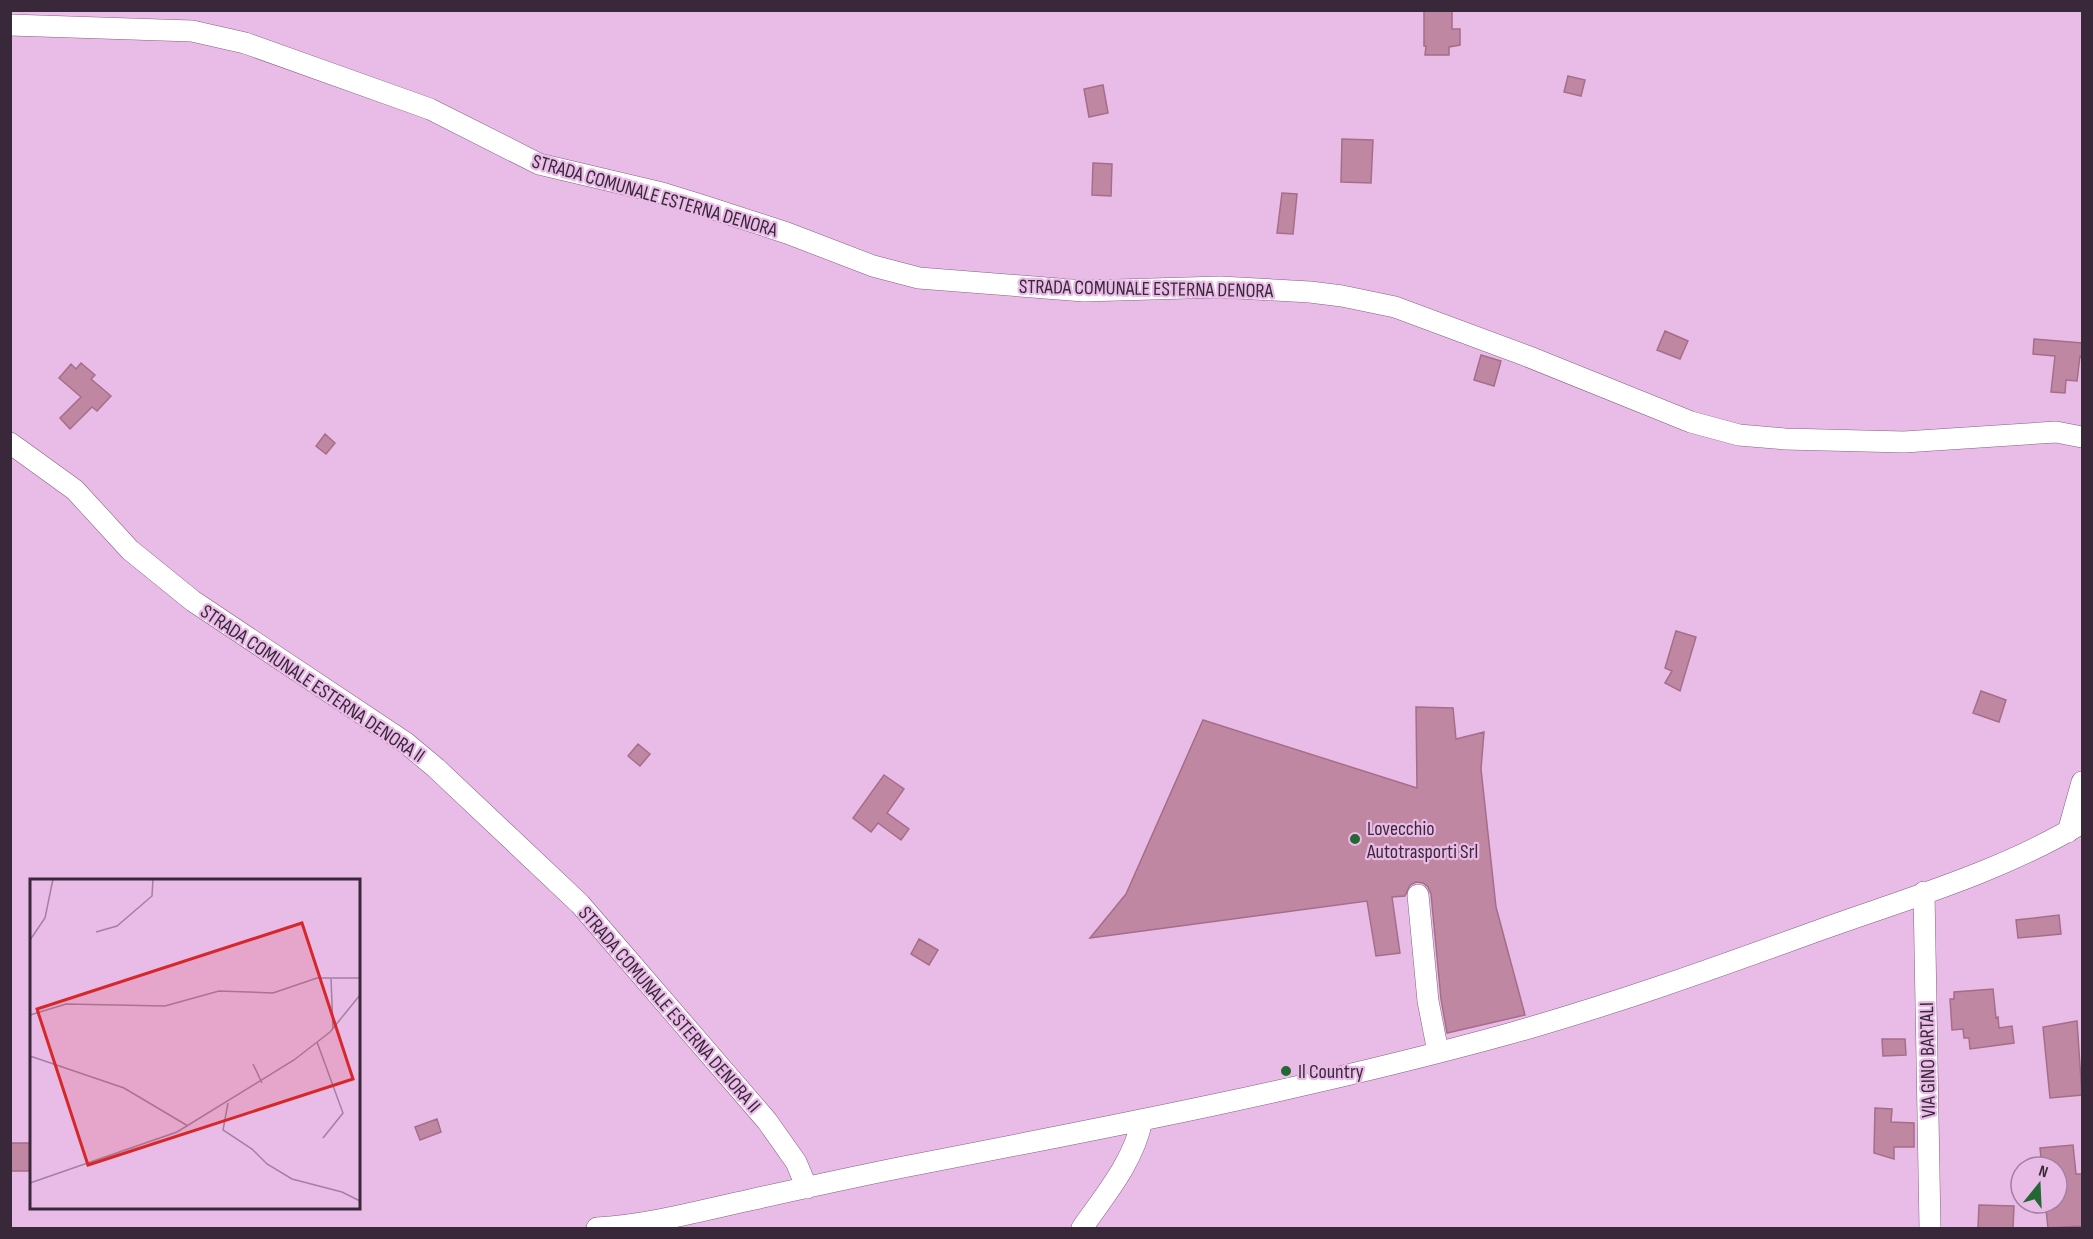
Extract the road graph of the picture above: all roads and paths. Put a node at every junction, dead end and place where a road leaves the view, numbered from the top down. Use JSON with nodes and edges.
{"nodes":[{"id":1,"x":10,"y":25,"type":"edge"},
{"id":2,"x":2082,"y":437,"type":"edge"},
{"id":3,"x":10,"y":443,"type":"edge"},
{"id":4,"x":2082,"y":782,"type":"edge"},
{"id":5,"x":2075,"y":828,"type":"edge"},
{"id":6,"x":1924,"y":892,"type":"junction"},
{"id":7,"x":1418,"y":895,"type":"dead end"},
{"id":8,"x":1438,"y":1052,"type":"junction"},
{"id":9,"x":1142,"y":1120,"type":"junction"},
{"id":10,"x":807,"y":1188,"type":"junction"},
{"id":11,"x":597,"y":1228,"type":"edge"},
{"id":12,"x":1082,"y":1228,"type":"edge"},
{"id":13,"x":1930,"y":1228,"type":"edge"}],
"edges":[{"from":1,"to":2,"type":"street","name":"STRADA COMUNALE ESTERNA DENORA"},
{"from":3,"to":10,"type":"street","name":"STRADA COMUNALE ESTERNA DENORA II"},
{"from":4,"to":5,"type":"street"},
{"from":5,"to":6,"type":"street"},
{"from":6,"to":8,"type":"street"},
{"from":6,"to":13,"type":"street","name":"VIA GINO BARTALI"},
{"from":7,"to":8,"type":"street"},
{"from":8,"to":9,"type":"street"},
{"from":9,"to":10,"type":"street"},
{"from":9,"to":12,"type":"street"},
{"from":10,"to":11,"type":"street"}]}
